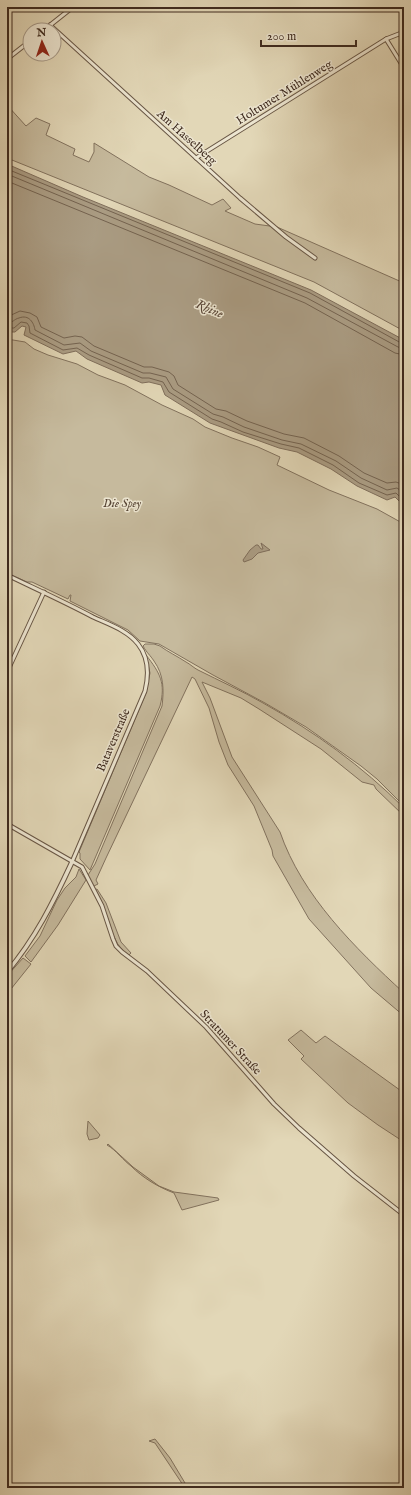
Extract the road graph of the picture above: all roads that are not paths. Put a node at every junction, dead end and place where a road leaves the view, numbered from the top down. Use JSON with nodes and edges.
{"nodes":[{"id":1,"x":72,"y":7,"type":"edge"},
{"id":2,"x":54,"y":22,"type":"edge"},
{"id":3,"x":404,"y":32,"type":"edge"},
{"id":4,"x":62,"y":36,"type":"edge"},
{"id":5,"x":386,"y":39,"type":"junction"},
{"id":6,"x":22,"y":47,"type":"edge"},
{"id":7,"x":7,"y":59,"type":"edge"},
{"id":8,"x":404,"y":68,"type":"edge"},
{"id":9,"x":196,"y":158,"type":"junction"},
{"id":10,"x":315,"y":258,"type":"dead end"},
{"id":11,"x":7,"y":575,"type":"edge"},
{"id":12,"x":44,"y":592,"type":"junction"},
{"id":13,"x":7,"y":672,"type":"edge"},
{"id":14,"x":7,"y":824,"type":"edge"},
{"id":15,"x":72,"y":862,"type":"junction"},
{"id":16,"x":7,"y":972,"type":"edge"},
{"id":17,"x":404,"y":1215,"type":"edge"}],
"edges":[{"from":1,"to":2,"type":"street"},
{"from":3,"to":5,"type":"street","name":"Holtumer Mühlenweg"},
{"from":4,"to":9,"type":"street","name":"Am Hasselberg"},
{"from":5,"to":8,"type":"street"},
{"from":5,"to":9,"type":"street","name":"Holtumer Mühlenweg"},
{"from":6,"to":7,"type":"street"},
{"from":9,"to":10,"type":"street","name":"Am Hasselberg"},
{"from":11,"to":12,"type":"street","name":"Bataverstraße"},
{"from":12,"to":13,"type":"street"},
{"from":12,"to":15,"type":"street","name":"Bataverstraße"},
{"from":14,"to":15,"type":"street","name":"Stratumer Straße"},
{"from":15,"to":16,"type":"street","name":"Bataverstraße"},
{"from":15,"to":17,"type":"street","name":"Stratumer Straße"}]}
